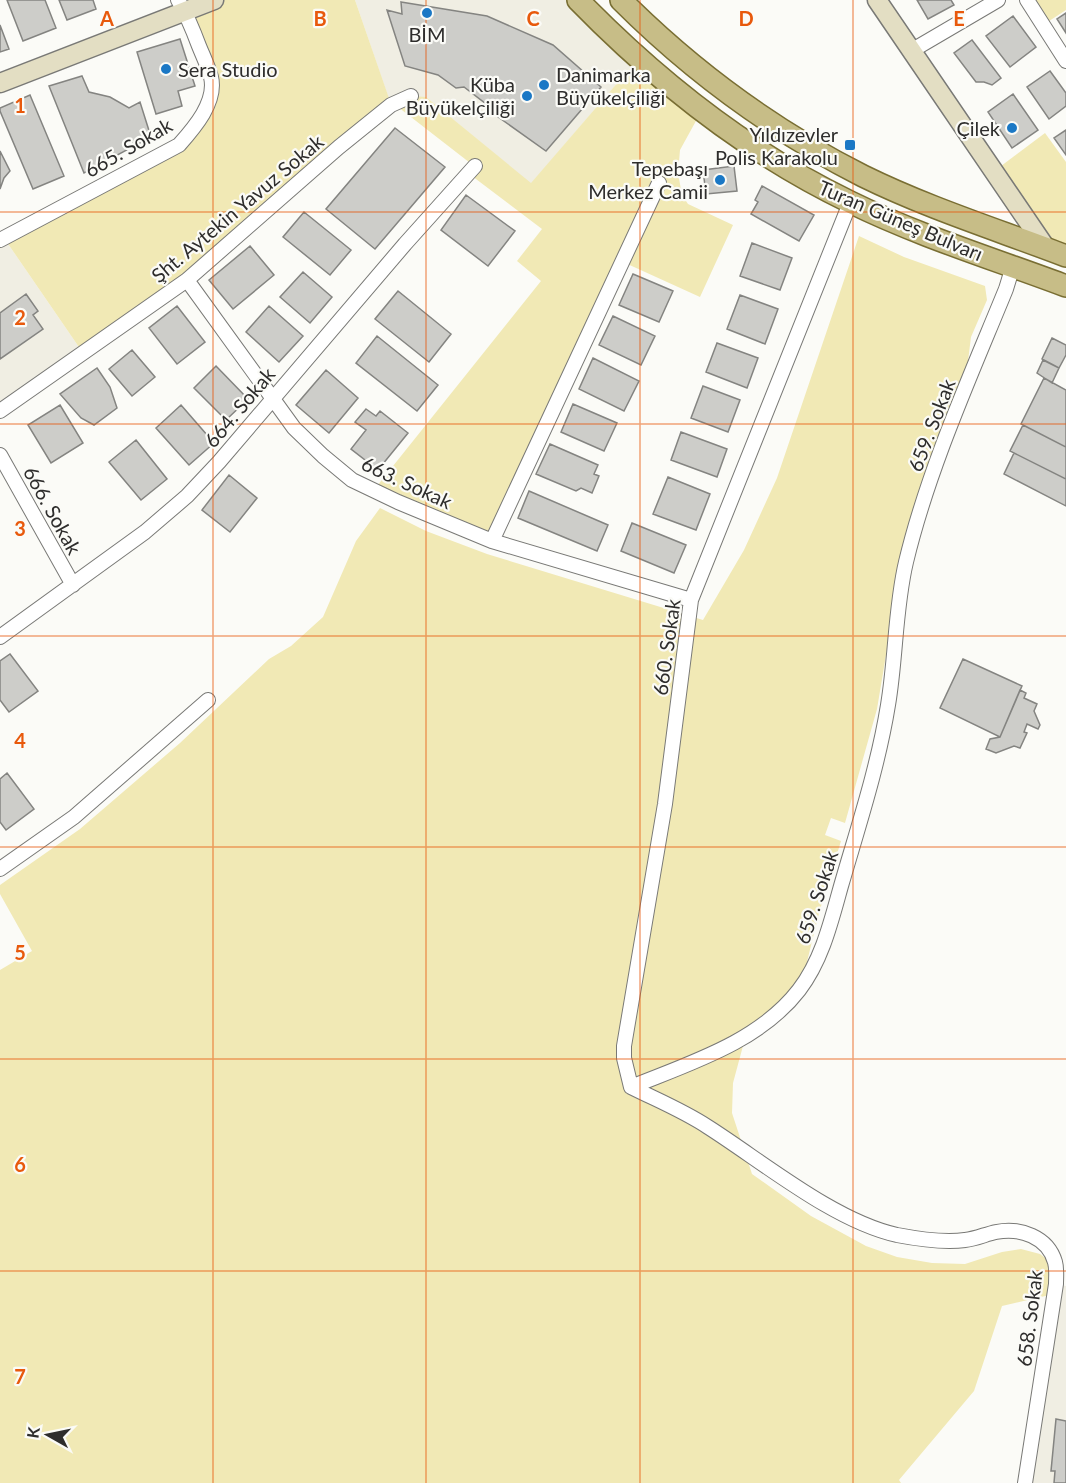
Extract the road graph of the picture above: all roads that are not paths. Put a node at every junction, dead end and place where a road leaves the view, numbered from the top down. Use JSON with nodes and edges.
{"nodes":[{"id":1,"x":214,"y":0,"type":"edge"},
{"id":2,"x":578,"y":0,"type":"edge"},
{"id":3,"x":621,"y":0,"type":"edge"},
{"id":4,"x":877,"y":0,"type":"edge"},
{"id":5,"x":998,"y":0,"type":"edge"},
{"id":6,"x":1027,"y":0,"type":"edge"},
{"id":7,"x":182,"y":6,"type":"edge"},
{"id":8,"x":911,"y":51,"type":"junction"},
{"id":9,"x":1066,"y":61,"type":"edge"},
{"id":10,"x":0,"y":83,"type":"edge"},
{"id":11,"x":411,"y":96,"type":"dead end"},
{"id":12,"x":475,"y":166,"type":"dead end"},
{"id":13,"x":659,"y":183,"type":"dead end"},
{"id":14,"x":850,"y":202,"type":"junction"},
{"id":15,"x":0,"y":240,"type":"edge"},
{"id":16,"x":1046,"y":248,"type":"junction"},
{"id":17,"x":1066,"y":256,"type":"edge"},
{"id":18,"x":1013,"y":266,"type":"junction"},
{"id":19,"x":187,"y":280,"type":"junction"},
{"id":20,"x":1066,"y":286,"type":"edge"},
{"id":21,"x":272,"y":398,"type":"junction"},
{"id":22,"x":0,"y":411,"type":"edge"},
{"id":23,"x":0,"y":455,"type":"edge"},
{"id":24,"x":492,"y":541,"type":"junction"},
{"id":25,"x":73,"y":585,"type":"junction"},
{"id":26,"x":691,"y":600,"type":"junction"},
{"id":27,"x":0,"y":637,"type":"edge"},
{"id":28,"x":208,"y":700,"type":"dead end"},
{"id":29,"x":0,"y":869,"type":"edge"},
{"id":30,"x":631,"y":1087,"type":"junction"},
{"id":31,"x":1025,"y":1483,"type":"edge"}],
"edges":[{"from":1,"to":7,"type":"main road"},
{"from":2,"to":14,"type":"main road","name":"Turan Güneş Bulvarı"},
{"from":3,"to":16,"type":"main road","name":"Turan Güneş Bulvarı"},
{"from":4,"to":8,"type":"main road"},
{"from":5,"to":8,"type":"street"},
{"from":6,"to":9,"type":"street"},
{"from":7,"to":10,"type":"main road"},
{"from":7,"to":15,"type":"street","name":"665. Sokak"},
{"from":8,"to":16,"type":"main road"},
{"from":11,"to":19,"type":"street","name":"Şht. Aytekin Yavuz Sokak"},
{"from":12,"to":21,"type":"street","name":"664. Sokak"},
{"from":13,"to":24,"type":"street"},
{"from":14,"to":18,"type":"main road","name":"Turan Güneş Bulvarı"},
{"from":14,"to":26,"type":"street","name":"660. Sokak"},
{"from":16,"to":17,"type":"main road","name":"Turan Güneş Bulvarı"},
{"from":18,"to":20,"type":"main road","name":"Turan Güneş Bulvarı"},
{"from":18,"to":30,"type":"street","name":"659. Sokak"},
{"from":19,"to":21,"type":"street","name":"663. Sokak"},
{"from":19,"to":22,"type":"street","name":"Şht. Aytekin Yavuz Sokak"},
{"from":21,"to":24,"type":"street","name":"663. Sokak"},
{"from":21,"to":25,"type":"street","name":"664. Sokak"},
{"from":23,"to":25,"type":"street","name":"666. Sokak"},
{"from":24,"to":26,"type":"street","name":"663. Sokak"},
{"from":25,"to":27,"type":"street","name":"664. Sokak"},
{"from":26,"to":30,"type":"street","name":"660. Sokak"},
{"from":28,"to":29,"type":"street"},
{"from":30,"to":31,"type":"street","name":"658. Sokak"}]}
